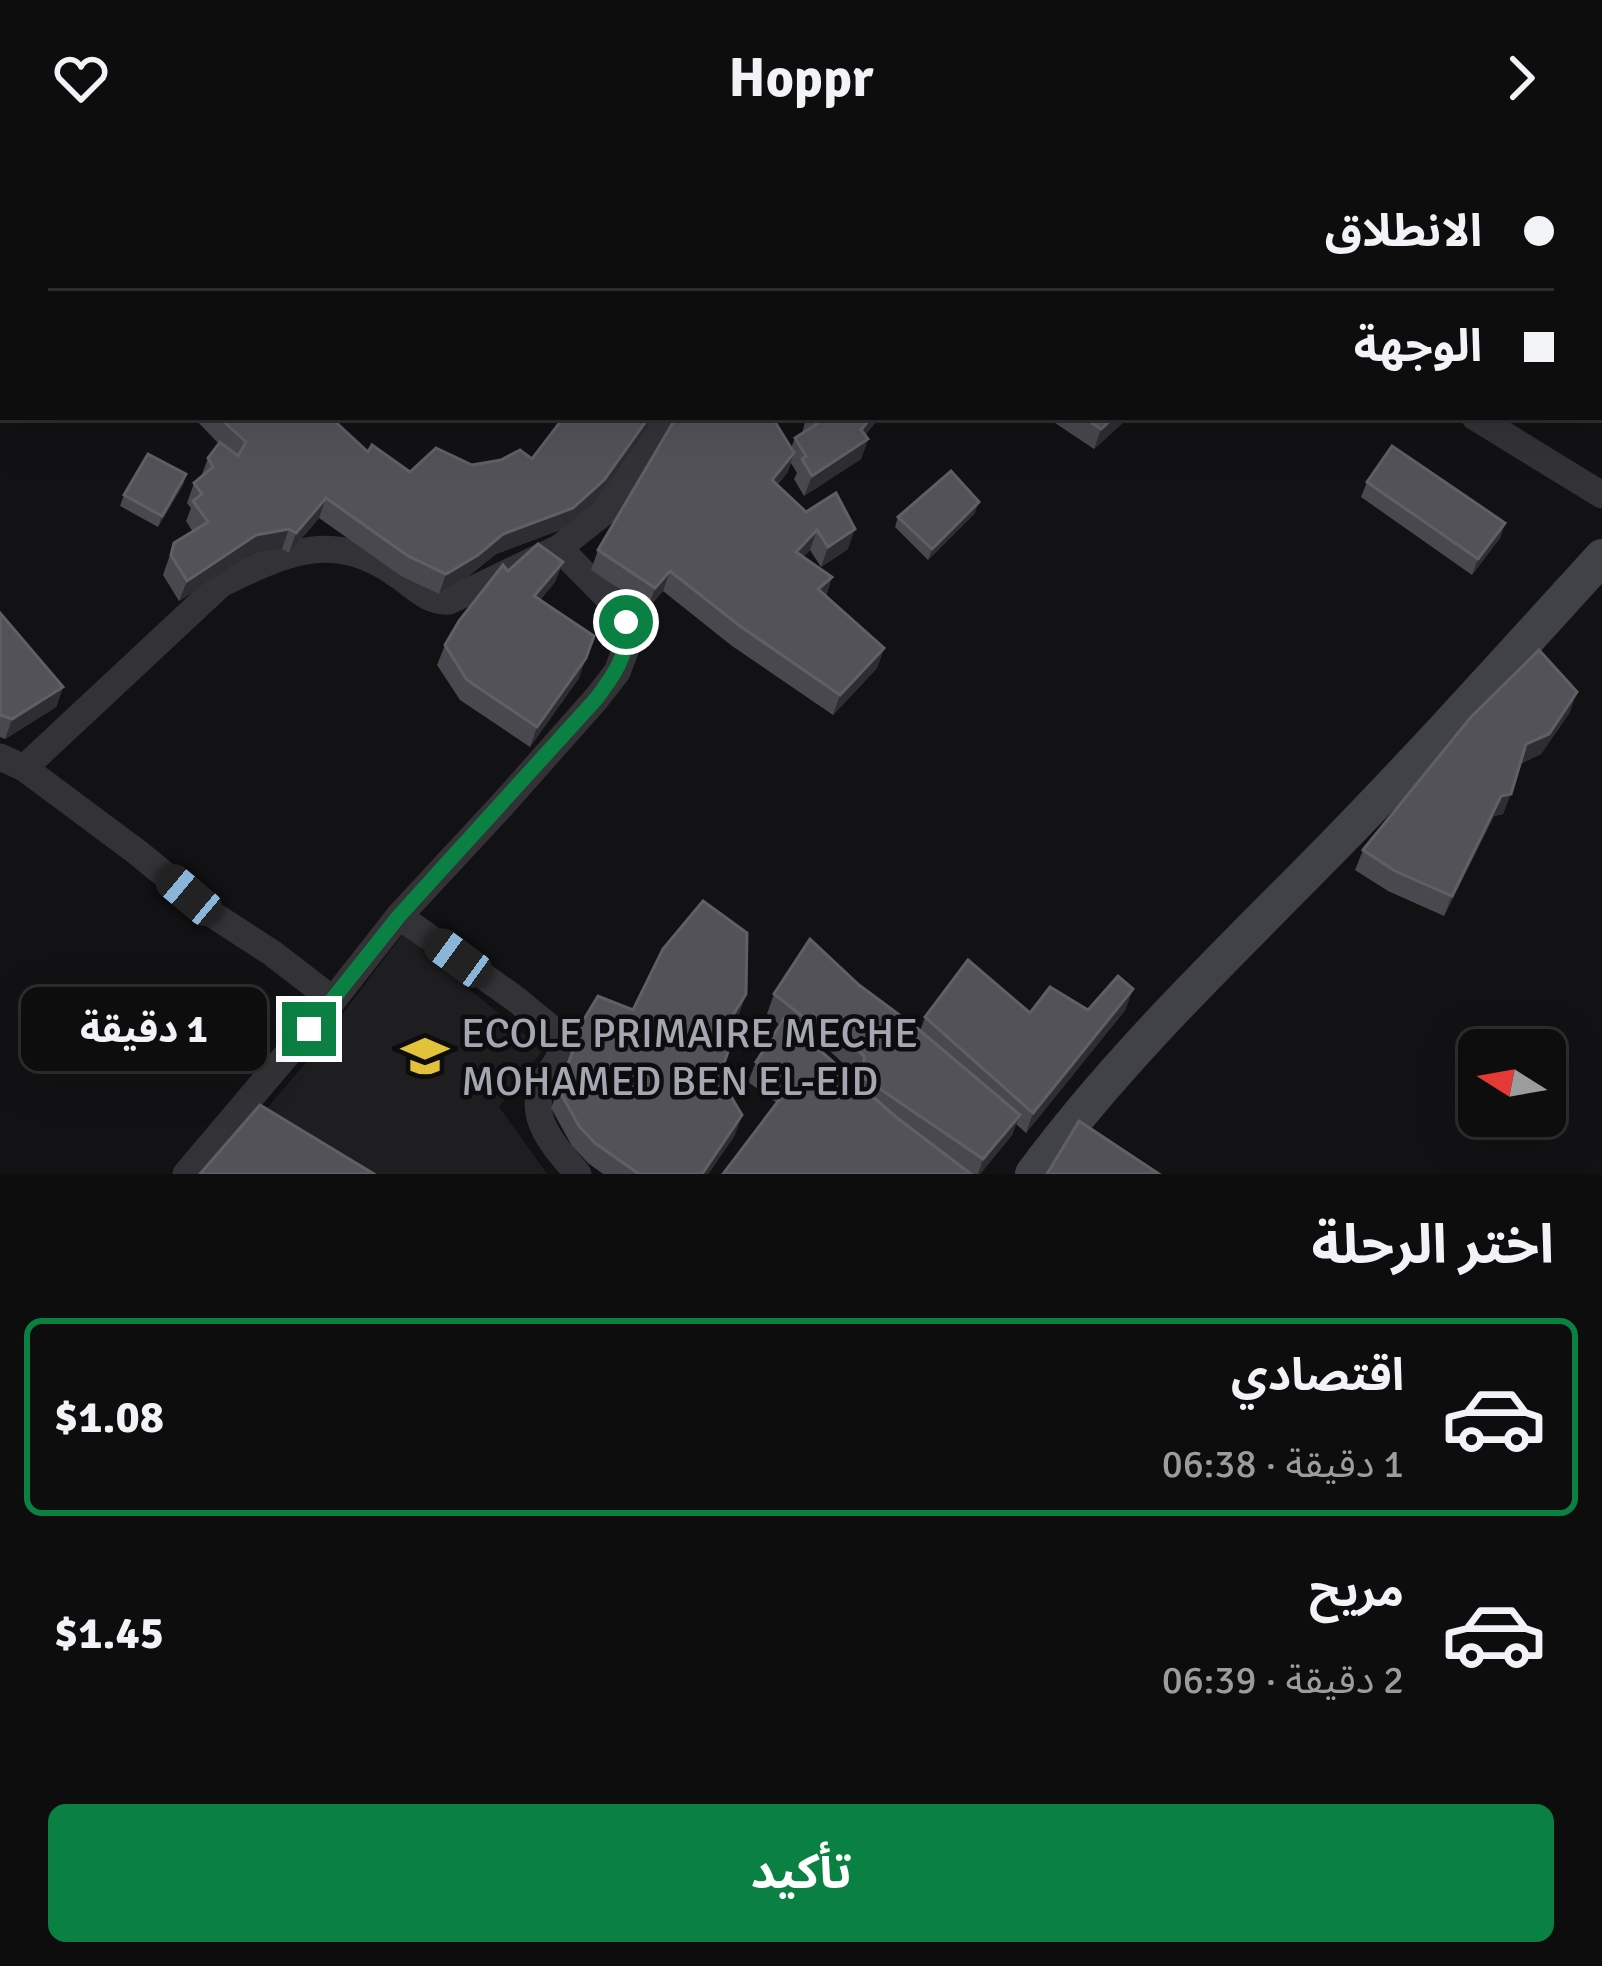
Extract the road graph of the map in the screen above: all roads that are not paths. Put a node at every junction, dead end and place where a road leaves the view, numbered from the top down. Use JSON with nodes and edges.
{"nodes":[{"id":1,"x":669,"y":420,"type":"edge"},
{"id":2,"x":1480,"y":420,"type":"edge"},
{"id":3,"x":1602,"y":495,"type":"edge"},
{"id":4,"x":559,"y":548,"type":"junction"},
{"id":5,"x":1602,"y":557,"type":"edge"},
{"id":6,"x":12,"y":763,"type":"edge"},
{"id":7,"x":399,"y":916,"type":"junction"},
{"id":8,"x":333,"y":1000,"type":"junction"},
{"id":9,"x":186,"y":1174,"type":"edge"},
{"id":10,"x":578,"y":1174,"type":"edge"},
{"id":11,"x":1034,"y":1174,"type":"edge"}],
"edges":[{"from":1,"to":4,"type":"street"},
{"from":2,"to":3,"type":"street"},
{"from":4,"to":6,"type":"street"},
{"from":4,"to":7,"type":"street"},
{"from":5,"to":11,"type":"main road"},
{"from":6,"to":8,"type":"street"},
{"from":7,"to":8,"type":"street"},
{"from":7,"to":10,"type":"street"},
{"from":8,"to":9,"type":"street"}]}
